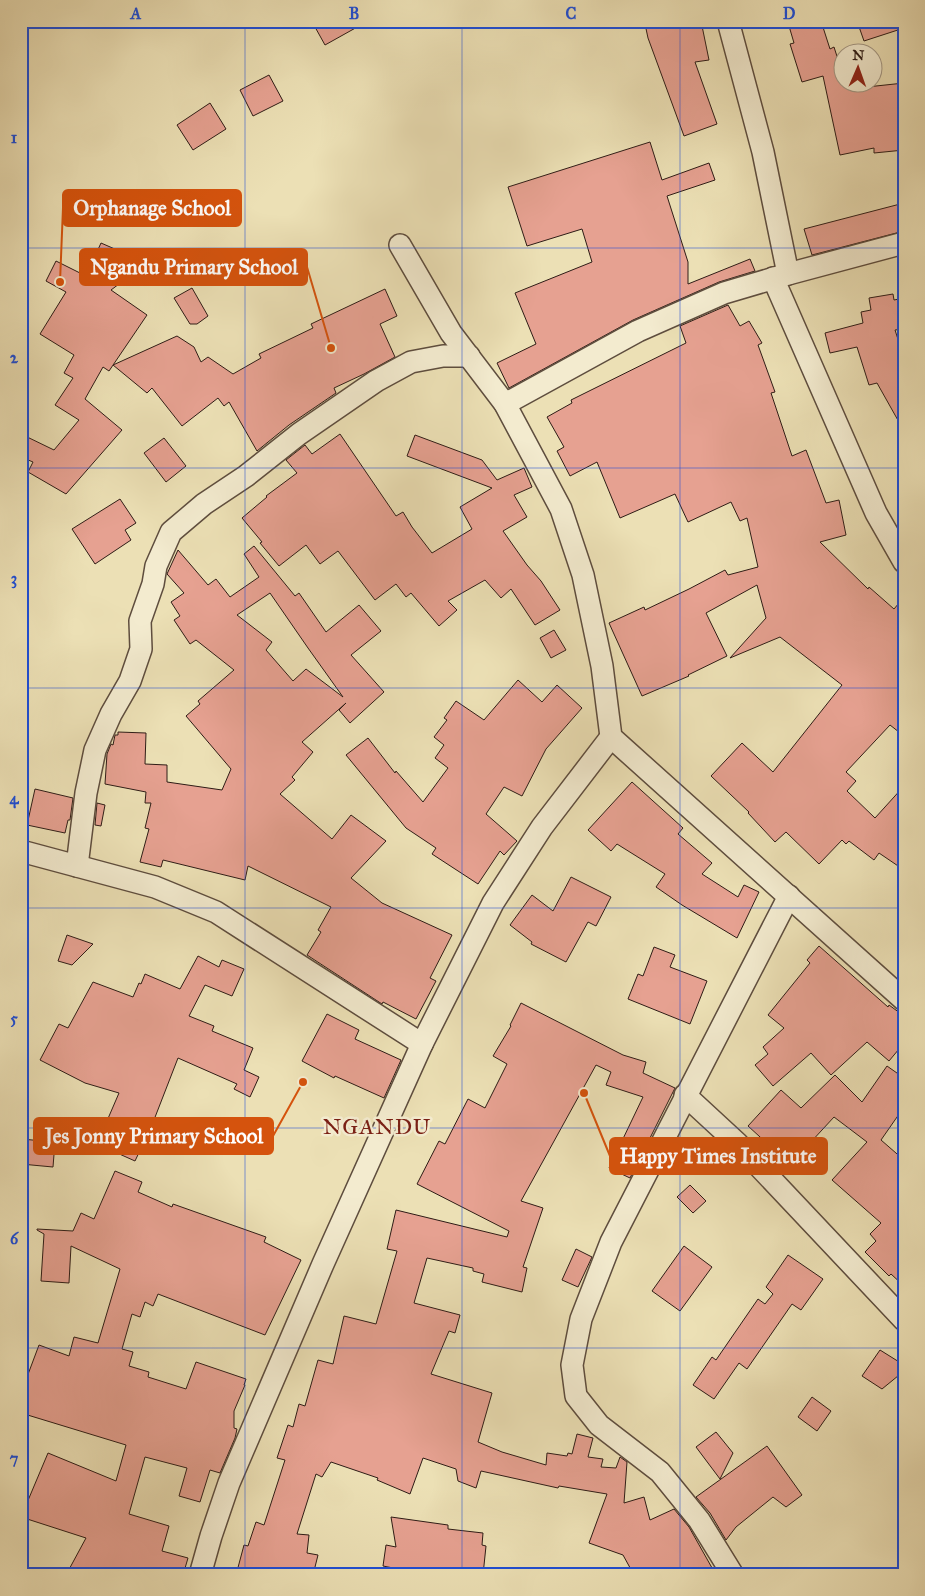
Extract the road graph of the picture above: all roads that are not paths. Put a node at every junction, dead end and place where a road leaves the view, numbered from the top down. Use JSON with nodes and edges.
{"nodes":[{"id":1,"x":728,"y":21,"type":"edge"},
{"id":2,"x":904,"y":243,"type":"edge"},
{"id":3,"x":400,"y":245,"type":"dead end"},
{"id":4,"x":780,"y":276,"type":"junction"},
{"id":5,"x":469,"y":356,"type":"junction"},
{"id":6,"x":505,"y":404,"type":"junction"},
{"id":7,"x":904,"y":562,"type":"edge"},
{"id":8,"x":611,"y":737,"type":"junction"},
{"id":9,"x":21,"y":851,"type":"edge"},
{"id":10,"x":77,"y":866,"type":"junction"},
{"id":11,"x":789,"y":896,"type":"junction"},
{"id":12,"x":904,"y":1000,"type":"edge"},
{"id":13,"x":422,"y":1044,"type":"junction"},
{"id":14,"x":685,"y":1095,"type":"junction"},
{"id":15,"x":904,"y":1320,"type":"edge"},
{"id":16,"x":200,"y":1575,"type":"edge"},
{"id":17,"x":733,"y":1575,"type":"edge"}],
"edges":[{"from":1,"to":4,"type":"street"},
{"from":2,"to":4,"type":"street"},
{"from":3,"to":5,"type":"street"},
{"from":4,"to":6,"type":"street"},
{"from":4,"to":7,"type":"street"},
{"from":5,"to":6,"type":"street"},
{"from":5,"to":10,"type":"street"},
{"from":6,"to":8,"type":"street"},
{"from":8,"to":11,"type":"street"},
{"from":8,"to":13,"type":"street"},
{"from":9,"to":10,"type":"street"},
{"from":10,"to":13,"type":"street"},
{"from":11,"to":12,"type":"street"},
{"from":11,"to":14,"type":"street"},
{"from":13,"to":16,"type":"street"},
{"from":14,"to":15,"type":"street"},
{"from":14,"to":17,"type":"street"}]}
